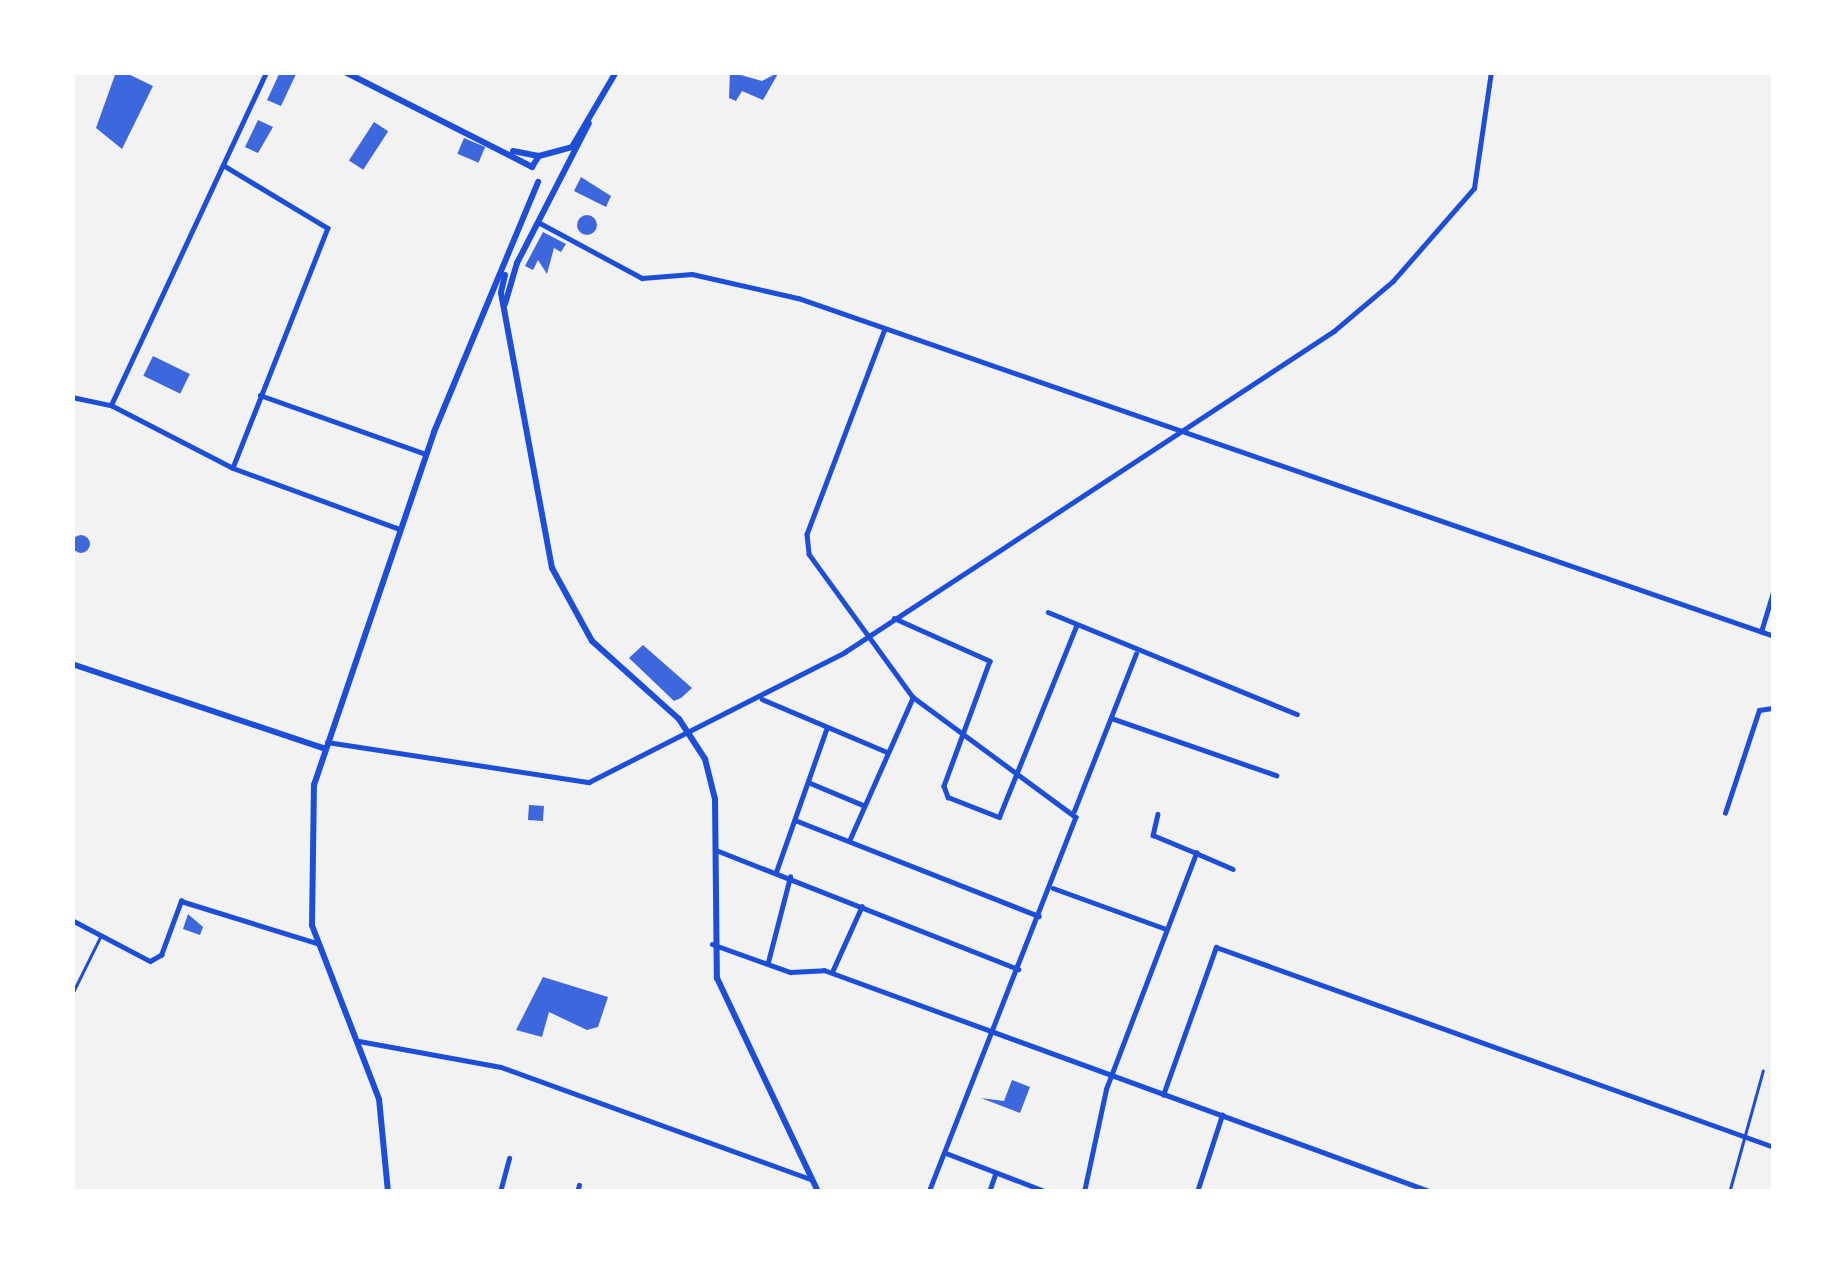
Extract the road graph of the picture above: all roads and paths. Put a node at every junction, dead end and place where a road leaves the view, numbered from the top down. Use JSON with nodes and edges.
{"nodes":[{"id":1,"x":266,"y":72,"type":"edge"},
{"id":2,"x":345,"y":72,"type":"edge"},
{"id":3,"x":616,"y":72,"type":"edge"},
{"id":4,"x":1491,"y":72,"type":"edge"},
{"id":5,"x":589,"y":123,"type":"junction"},
{"id":6,"x":506,"y":150,"type":"junction"},
{"id":7,"x":556,"y":154,"type":"junction"},
{"id":8,"x":539,"y":156,"type":"junction"},
{"id":9,"x":223,"y":165,"type":"junction"},
{"id":10,"x":532,"y":167,"type":"junction"},
{"id":11,"x":564,"y":176,"type":"junction"},
{"id":12,"x":538,"y":182,"type":"junction"},
{"id":13,"x":538,"y":222,"type":"junction"},
{"id":14,"x":508,"y":260,"type":"junction"},
{"id":15,"x":505,"y":308,"type":"junction"},
{"id":16,"x":485,"y":314,"type":"junction"},
{"id":17,"x":885,"y":328,"type":"junction"},
{"id":18,"x":260,"y":394,"type":"junction"},
{"id":19,"x":72,"y":397,"type":"edge"},
{"id":20,"x":111,"y":405,"type":"junction"},
{"id":21,"x":1173,"y":434,"type":"junction"},
{"id":22,"x":426,"y":454,"type":"junction"},
{"id":23,"x":233,"y":468,"type":"junction"},
{"id":24,"x":1774,"y":525,"type":"edge"},
{"id":25,"x":400,"y":529,"type":"junction"},
{"id":26,"x":1774,"y":579,"type":"edge"},
{"id":27,"x":1774,"y":589,"type":"edge"},
{"id":28,"x":1048,"y":612,"type":"dead end"},
{"id":29,"x":895,"y":618,"type":"junction"},
{"id":30,"x":1076,"y":626,"type":"junction"},
{"id":31,"x":1761,"y":632,"type":"junction"},
{"id":32,"x":1774,"y":636,"type":"edge"},
{"id":33,"x":867,"y":638,"type":"junction"},
{"id":34,"x":1136,"y":653,"type":"junction"},
{"id":35,"x":72,"y":664,"type":"edge"},
{"id":36,"x":913,"y":697,"type":"junction"},
{"id":37,"x":761,"y":698,"type":"junction"},
{"id":38,"x":1774,"y":708,"type":"edge"},
{"id":39,"x":1297,"y":714,"type":"dead end"},
{"id":40,"x":1112,"y":718,"type":"junction"},
{"id":41,"x":826,"y":730,"type":"junction"},
{"id":42,"x":692,"y":736,"type":"junction"},
{"id":43,"x":961,"y":736,"type":"junction"},
{"id":44,"x":325,"y":745,"type":"junction"},
{"id":45,"x":887,"y":752,"type":"junction"},
{"id":46,"x":1020,"y":773,"type":"junction"},
{"id":47,"x":1276,"y":776,"type":"dead end"},
{"id":48,"x":808,"y":782,"type":"junction"},
{"id":49,"x":863,"y":805,"type":"junction"},
{"id":50,"x":1074,"y":811,"type":"junction"},
{"id":51,"x":1725,"y":813,"type":"dead end"},
{"id":52,"x":1158,"y":814,"type":"dead end"},
{"id":53,"x":795,"y":820,"type":"junction"},
{"id":54,"x":850,"y":841,"type":"junction"},
{"id":55,"x":715,"y":850,"type":"junction"},
{"id":56,"x":1196,"y":853,"type":"junction"},
{"id":57,"x":1233,"y":868,"type":"dead end"},
{"id":58,"x":776,"y":872,"type":"junction"},
{"id":59,"x":790,"y":877,"type":"junction"},
{"id":60,"x":1051,"y":887,"type":"junction"},
{"id":61,"x":862,"y":906,"type":"junction"},
{"id":62,"x":1039,"y":916,"type":"junction"},
{"id":63,"x":72,"y":920,"type":"edge"},
{"id":64,"x":1166,"y":928,"type":"junction"},
{"id":65,"x":100,"y":937,"type":"junction"},
{"id":66,"x":317,"y":943,"type":"junction"},
{"id":67,"x":712,"y":944,"type":"junction"},
{"id":68,"x":768,"y":964,"type":"junction"},
{"id":69,"x":1018,"y":969,"type":"junction"},
{"id":70,"x":831,"y":973,"type":"junction"},
{"id":71,"x":72,"y":994,"type":"edge"},
{"id":72,"x":992,"y":1036,"type":"junction"},
{"id":73,"x":359,"y":1041,"type":"junction"},
{"id":74,"x":1763,"y":1070,"type":"dead end"},
{"id":75,"x":1110,"y":1079,"type":"junction"},
{"id":76,"x":1162,"y":1096,"type":"junction"},
{"id":77,"x":1222,"y":1115,"type":"junction"},
{"id":78,"x":1747,"y":1137,"type":"junction"},
{"id":79,"x":1774,"y":1147,"type":"edge"},
{"id":80,"x":946,"y":1153,"type":"junction"},
{"id":81,"x":509,"y":1158,"type":"dead end"},
{"id":82,"x":996,"y":1173,"type":"junction"},
{"id":83,"x":811,"y":1179,"type":"junction"},
{"id":84,"x":1730,"y":1189,"type":"edge"},
{"id":85,"x":388,"y":1192,"type":"edge"},
{"id":86,"x":500,"y":1192,"type":"edge"},
{"id":87,"x":818,"y":1192,"type":"edge"},
{"id":88,"x":929,"y":1192,"type":"edge"},
{"id":89,"x":989,"y":1192,"type":"edge"},
{"id":90,"x":1046,"y":1192,"type":"edge"},
{"id":91,"x":1084,"y":1192,"type":"edge"},
{"id":92,"x":1197,"y":1192,"type":"edge"},
{"id":93,"x":1432,"y":1192,"type":"edge"}],
"edges":[{"from":1,"to":9,"type":"street"},
{"from":2,"to":6,"type":"street"},
{"from":3,"to":5,"type":"street"},
{"from":4,"to":21,"type":"street"},
{"from":5,"to":7,"type":"street"},
{"from":5,"to":11,"type":"street"},
{"from":6,"to":8,"type":"street"},
{"from":6,"to":10,"type":"street"},
{"from":7,"to":8,"type":"street"},
{"from":7,"to":11,"type":"street"},
{"from":8,"to":10,"type":"street"},
{"from":9,"to":18,"type":"street"},
{"from":9,"to":20,"type":"street"},
{"from":10,"to":12,"type":"street"},
{"from":11,"to":12,"type":"street"},
{"from":11,"to":13,"type":"street"},
{"from":12,"to":14,"type":"street"},
{"from":13,"to":15,"type":"street"},
{"from":13,"to":17,"type":"street"},
{"from":14,"to":15,"type":"street"},
{"from":14,"to":16,"type":"street"},
{"from":15,"to":16,"type":"street"},
{"from":15,"to":42,"type":"street"},
{"from":16,"to":22,"type":"street"},
{"from":17,"to":21,"type":"street"},
{"from":17,"to":33,"type":"street"},
{"from":18,"to":22,"type":"street"},
{"from":18,"to":23,"type":"street"},
{"from":19,"to":20,"type":"street"},
{"from":20,"to":23,"type":"street"},
{"from":21,"to":29,"type":"street"},
{"from":21,"to":31,"type":"street"},
{"from":22,"to":25,"type":"street"},
{"from":23,"to":25,"type":"street"},
{"from":24,"to":26,"type":"street"},
{"from":25,"to":44,"type":"street"},
{"from":27,"to":31,"type":"street"},
{"from":28,"to":30,"type":"street"},
{"from":29,"to":33,"type":"street"},
{"from":29,"to":43,"type":"street"},
{"from":30,"to":34,"type":"street"},
{"from":30,"to":46,"type":"street"},
{"from":31,"to":32,"type":"street"},
{"from":33,"to":36,"type":"street"},
{"from":33,"to":37,"type":"street"},
{"from":34,"to":39,"type":"street"},
{"from":34,"to":40,"type":"street"},
{"from":35,"to":44,"type":"street"},
{"from":36,"to":43,"type":"street"},
{"from":36,"to":45,"type":"street"},
{"from":37,"to":41,"type":"street"},
{"from":37,"to":42,"type":"street"},
{"from":38,"to":51,"type":"street"},
{"from":40,"to":47,"type":"street"},
{"from":40,"to":50,"type":"street"},
{"from":41,"to":45,"type":"street"},
{"from":41,"to":48,"type":"street"},
{"from":42,"to":44,"type":"street"},
{"from":42,"to":55,"type":"street"},
{"from":43,"to":46,"type":"street"},
{"from":43,"to":46,"type":"street"},
{"from":44,"to":66,"type":"street"},
{"from":45,"to":49,"type":"street"},
{"from":46,"to":50,"type":"street"},
{"from":48,"to":49,"type":"street"},
{"from":48,"to":53,"type":"street"},
{"from":49,"to":54,"type":"street"},
{"from":50,"to":60,"type":"street"},
{"from":52,"to":56,"type":"street"},
{"from":53,"to":54,"type":"street"},
{"from":53,"to":58,"type":"street"},
{"from":54,"to":62,"type":"street"},
{"from":55,"to":58,"type":"street"},
{"from":55,"to":67,"type":"street"},
{"from":56,"to":57,"type":"street"},
{"from":56,"to":64,"type":"street"},
{"from":58,"to":59,"type":"street"},
{"from":59,"to":61,"type":"street"},
{"from":59,"to":68,"type":"street"},
{"from":60,"to":62,"type":"street"},
{"from":60,"to":64,"type":"street"},
{"from":61,"to":69,"type":"street"},
{"from":61,"to":70,"type":"street"},
{"from":62,"to":69,"type":"street"},
{"from":63,"to":65,"type":"street"},
{"from":64,"to":75,"type":"street"},
{"from":65,"to":66,"type":"street"},
{"from":65,"to":71,"type":"lane"},
{"from":66,"to":73,"type":"street"},
{"from":67,"to":68,"type":"street"},
{"from":67,"to":83,"type":"street"},
{"from":68,"to":70,"type":"street"},
{"from":69,"to":72,"type":"street"},
{"from":70,"to":72,"type":"street"},
{"from":72,"to":75,"type":"street"},
{"from":72,"to":80,"type":"street"},
{"from":73,"to":83,"type":"street"},
{"from":73,"to":85,"type":"street"},
{"from":74,"to":78,"type":"lane"},
{"from":75,"to":76,"type":"street"},
{"from":75,"to":91,"type":"street"},
{"from":76,"to":77,"type":"street"},
{"from":76,"to":78,"type":"street"},
{"from":77,"to":92,"type":"street"},
{"from":77,"to":93,"type":"street"},
{"from":78,"to":79,"type":"street"},
{"from":78,"to":84,"type":"lane"},
{"from":80,"to":82,"type":"street"},
{"from":80,"to":88,"type":"street"},
{"from":81,"to":86,"type":"street"},
{"from":82,"to":89,"type":"street"},
{"from":82,"to":90,"type":"street"},
{"from":83,"to":87,"type":"street"}]}
